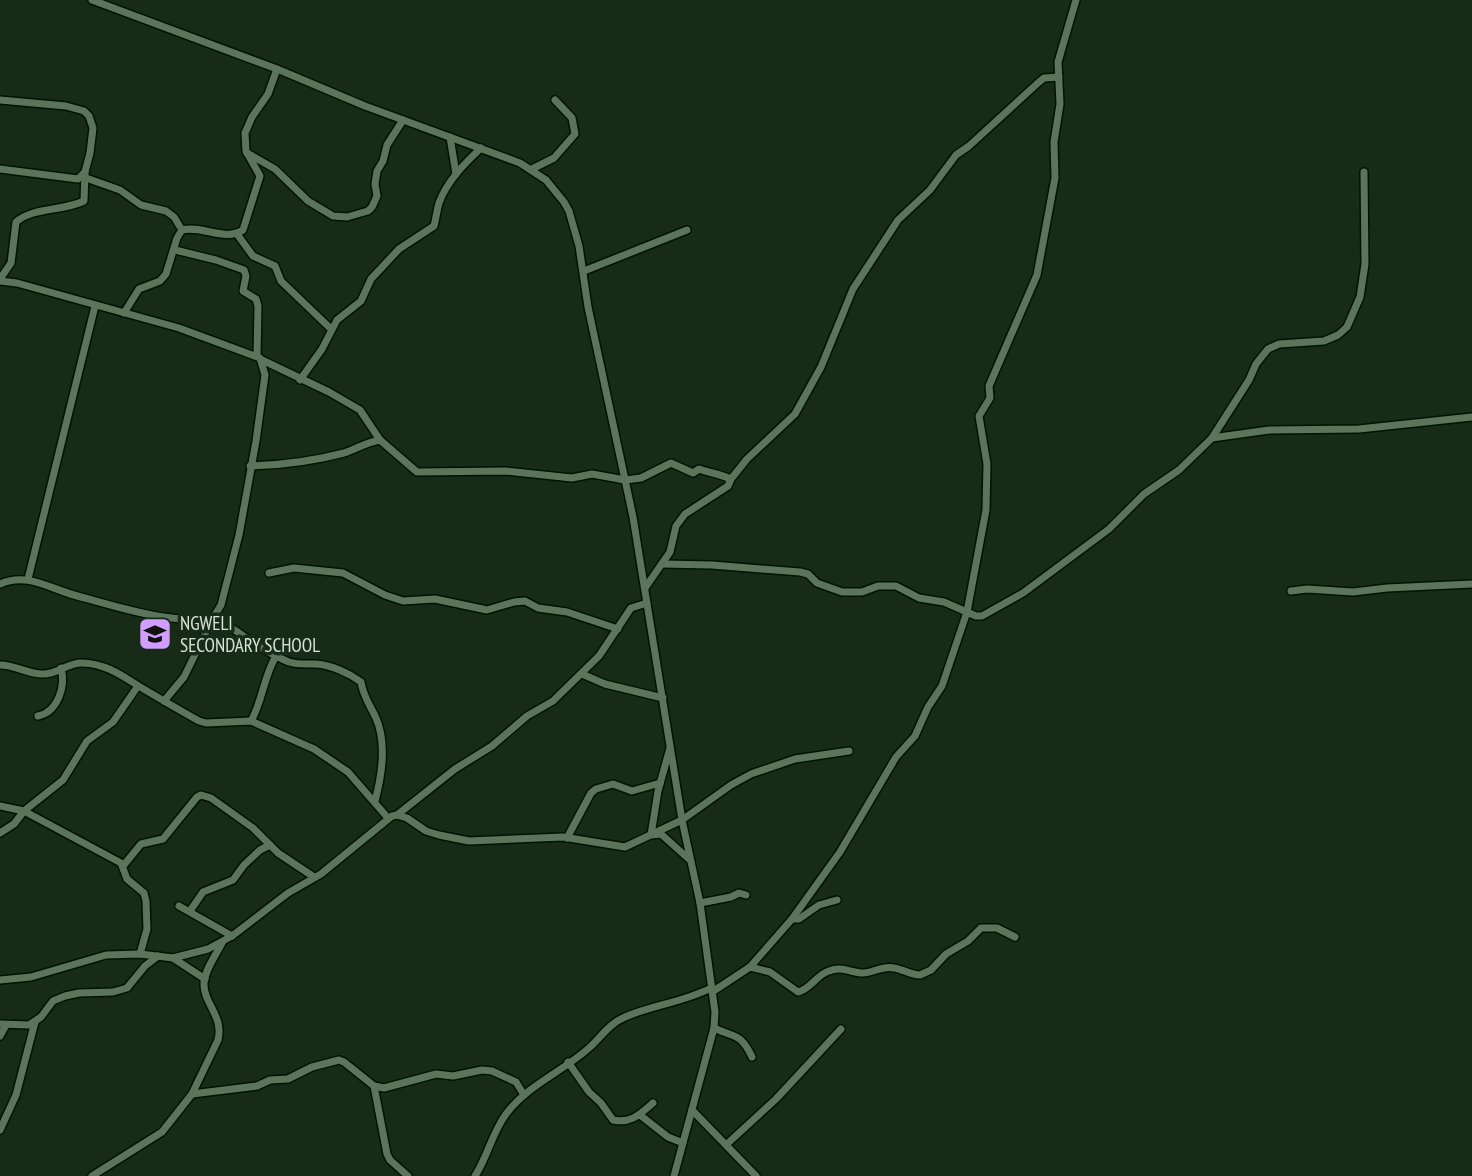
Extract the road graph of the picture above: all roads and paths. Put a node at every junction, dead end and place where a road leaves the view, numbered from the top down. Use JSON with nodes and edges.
{"nodes":[{"id":1,"x":92,"y":0,"type":"edge"},
{"id":2,"x":1076,"y":0,"type":"edge"},
{"id":3,"x":276,"y":69,"type":"junction"},
{"id":4,"x":1059,"y":76,"type":"junction"},
{"id":5,"x":0,"y":100,"type":"edge"},
{"id":6,"x":555,"y":100,"type":"dead end"},
{"id":7,"x":403,"y":120,"type":"junction"},
{"id":8,"x":450,"y":136,"type":"junction"},
{"id":9,"x":481,"y":148,"type":"junction"},
{"id":10,"x":246,"y":153,"type":"junction"},
{"id":11,"x":0,"y":169,"type":"edge"},
{"id":12,"x":532,"y":169,"type":"junction"},
{"id":13,"x":1364,"y":172,"type":"dead end"},
{"id":14,"x":456,"y":174,"type":"junction"},
{"id":15,"x":85,"y":175,"type":"junction"},
{"id":16,"x":687,"y":229,"type":"dead end"},
{"id":17,"x":182,"y":230,"type":"junction"},
{"id":18,"x":237,"y":234,"type":"junction"},
{"id":19,"x":175,"y":250,"type":"junction"},
{"id":20,"x":584,"y":271,"type":"junction"},
{"id":21,"x":0,"y":280,"type":"edge"},
{"id":22,"x":95,"y":306,"type":"junction"},
{"id":23,"x":124,"y":313,"type":"junction"},
{"id":24,"x":331,"y":329,"type":"junction"},
{"id":25,"x":259,"y":358,"type":"junction"},
{"id":26,"x":300,"y":380,"type":"junction"},
{"id":27,"x":1472,"y":417,"type":"edge"},
{"id":28,"x":1212,"y":438,"type":"junction"},
{"id":29,"x":380,"y":440,"type":"junction"},
{"id":30,"x":250,"y":466,"type":"junction"},
{"id":31,"x":731,"y":479,"type":"junction"},
{"id":32,"x":625,"y":480,"type":"junction"},
{"id":33,"x":662,"y":564,"type":"junction"},
{"id":34,"x":270,"y":573,"type":"dead end"},
{"id":35,"x":28,"y":579,"type":"junction"},
{"id":36,"x":0,"y":584,"type":"edge"},
{"id":37,"x":1472,"y":584,"type":"edge"},
{"id":38,"x":645,"y":588,"type":"junction"},
{"id":39,"x":1291,"y":591,"type":"dead end"},
{"id":40,"x":647,"y":603,"type":"junction"},
{"id":41,"x":967,"y":612,"type":"junction"},
{"id":42,"x":214,"y":617,"type":"junction"},
{"id":43,"x":618,"y":629,"type":"junction"},
{"id":44,"x":276,"y":656,"type":"junction"},
{"id":45,"x":0,"y":665,"type":"edge"},
{"id":46,"x":61,"y":668,"type":"junction"},
{"id":47,"x":582,"y":674,"type":"junction"},
{"id":48,"x":138,"y":686,"type":"junction"},
{"id":49,"x":663,"y":698,"type":"junction"},
{"id":50,"x":164,"y":701,"type":"junction"},
{"id":51,"x":38,"y":716,"type":"dead end"},
{"id":52,"x":251,"y":721,"type":"junction"},
{"id":53,"x":671,"y":744,"type":"junction"},
{"id":54,"x":849,"y":751,"type":"dead end"},
{"id":55,"x":660,"y":783,"type":"junction"},
{"id":56,"x":375,"y":800,"type":"junction"},
{"id":57,"x":0,"y":806,"type":"edge"},
{"id":58,"x":24,"y":811,"type":"junction"},
{"id":59,"x":397,"y":815,"type":"junction"},
{"id":60,"x":388,"y":818,"type":"junction"},
{"id":61,"x":682,"y":820,"type":"junction"},
{"id":62,"x":0,"y":833,"type":"edge"},
{"id":63,"x":651,"y":835,"type":"junction"},
{"id":64,"x":568,"y":838,"type":"junction"},
{"id":65,"x":270,"y":845,"type":"junction"},
{"id":66,"x":691,"y":861,"type":"junction"},
{"id":67,"x":123,"y":866,"type":"junction"},
{"id":68,"x":314,"y":877,"type":"junction"},
{"id":69,"x":746,"y":895,"type":"dead end"},
{"id":70,"x":837,"y":900,"type":"dead end"},
{"id":71,"x":700,"y":903,"type":"junction"},
{"id":72,"x":179,"y":906,"type":"dead end"},
{"id":73,"x":190,"y":912,"type":"junction"},
{"id":74,"x":792,"y":919,"type":"junction"},
{"id":75,"x":232,"y":936,"type":"junction"},
{"id":76,"x":1015,"y":937,"type":"dead end"},
{"id":77,"x":223,"y":942,"type":"junction"},
{"id":78,"x":140,"y":954,"type":"junction"},
{"id":79,"x":158,"y":956,"type":"junction"},
{"id":80,"x":173,"y":958,"type":"junction"},
{"id":81,"x":750,"y":967,"type":"junction"},
{"id":82,"x":205,"y":979,"type":"junction"},
{"id":83,"x":0,"y":980,"type":"edge"},
{"id":84,"x":712,"y":990,"type":"junction"},
{"id":85,"x":35,"y":1021,"type":"junction"},
{"id":86,"x":3,"y":1025,"type":"edge"},
{"id":87,"x":714,"y":1028,"type":"junction"},
{"id":88,"x":841,"y":1029,"type":"dead end"},
{"id":89,"x":0,"y":1036,"type":"edge"},
{"id":90,"x":752,"y":1057,"type":"dead end"},
{"id":91,"x":568,"y":1062,"type":"junction"},
{"id":92,"x":373,"y":1086,"type":"junction"},
{"id":93,"x":192,"y":1094,"type":"junction"},
{"id":94,"x":524,"y":1095,"type":"junction"},
{"id":95,"x":653,"y":1103,"type":"dead end"},
{"id":96,"x":692,"y":1110,"type":"junction"},
{"id":97,"x":640,"y":1115,"type":"junction"},
{"id":98,"x":0,"y":1130,"type":"edge"},
{"id":99,"x":683,"y":1143,"type":"junction"},
{"id":100,"x":727,"y":1144,"type":"junction"},
{"id":101,"x":92,"y":1176,"type":"edge"},
{"id":102,"x":408,"y":1176,"type":"edge"},
{"id":103,"x":475,"y":1176,"type":"edge"},
{"id":104,"x":674,"y":1176,"type":"edge"},
{"id":105,"x":756,"y":1176,"type":"edge"}],
"edges":[{"from":1,"to":3,"type":"street"},
{"from":2,"to":4,"type":"street"},
{"from":3,"to":7,"type":"street"},
{"from":3,"to":10,"type":"street"},
{"from":4,"to":31,"type":"street"},
{"from":4,"to":41,"type":"street"},
{"from":5,"to":15,"type":"street"},
{"from":6,"to":12,"type":"street"},
{"from":7,"to":8,"type":"street"},
{"from":7,"to":10,"type":"street"},
{"from":8,"to":9,"type":"street"},
{"from":8,"to":14,"type":"street"},
{"from":9,"to":12,"type":"street"},
{"from":9,"to":14,"type":"street"},
{"from":10,"to":18,"type":"street"},
{"from":11,"to":15,"type":"street"},
{"from":12,"to":20,"type":"street"},
{"from":13,"to":28,"type":"street"},
{"from":14,"to":24,"type":"street"},
{"from":15,"to":17,"type":"street"},
{"from":15,"to":21,"type":"street"},
{"from":16,"to":20,"type":"street"},
{"from":17,"to":18,"type":"street"},
{"from":17,"to":19,"type":"street"},
{"from":18,"to":24,"type":"street"},
{"from":19,"to":23,"type":"street"},
{"from":19,"to":25,"type":"street"},
{"from":20,"to":32,"type":"street"},
{"from":21,"to":22,"type":"street"},
{"from":22,"to":23,"type":"street"},
{"from":22,"to":35,"type":"street"},
{"from":23,"to":25,"type":"street"},
{"from":24,"to":26,"type":"street"},
{"from":25,"to":26,"type":"street"},
{"from":25,"to":30,"type":"street"},
{"from":26,"to":29,"type":"street"},
{"from":27,"to":28,"type":"street"},
{"from":28,"to":41,"type":"street"},
{"from":29,"to":30,"type":"street"},
{"from":29,"to":32,"type":"street"},
{"from":30,"to":42,"type":"street"},
{"from":31,"to":32,"type":"street"},
{"from":31,"to":33,"type":"street"},
{"from":32,"to":38,"type":"street"},
{"from":33,"to":38,"type":"street"},
{"from":33,"to":41,"type":"street"},
{"from":34,"to":43,"type":"street"},
{"from":35,"to":36,"type":"street"},
{"from":35,"to":42,"type":"street"},
{"from":37,"to":39,"type":"street"},
{"from":38,"to":40,"type":"street"},
{"from":40,"to":43,"type":"street"},
{"from":40,"to":49,"type":"street"},
{"from":41,"to":74,"type":"street"},
{"from":42,"to":44,"type":"street"},
{"from":42,"to":50,"type":"street"},
{"from":43,"to":47,"type":"street"},
{"from":44,"to":52,"type":"street"},
{"from":44,"to":56,"type":"street"},
{"from":45,"to":46,"type":"street"},
{"from":46,"to":48,"type":"street"},
{"from":46,"to":51,"type":"street"},
{"from":47,"to":49,"type":"street"},
{"from":47,"to":59,"type":"street"},
{"from":48,"to":50,"type":"street"},
{"from":48,"to":58,"type":"street"},
{"from":49,"to":53,"type":"street"},
{"from":50,"to":52,"type":"street"},
{"from":52,"to":56,"type":"street"},
{"from":53,"to":55,"type":"street"},
{"from":53,"to":61,"type":"street"},
{"from":54,"to":61,"type":"street"},
{"from":55,"to":63,"type":"street"},
{"from":55,"to":64,"type":"street"},
{"from":56,"to":60,"type":"street"},
{"from":57,"to":58,"type":"street"},
{"from":58,"to":62,"type":"street"},
{"from":58,"to":67,"type":"street"},
{"from":59,"to":60,"type":"street"},
{"from":59,"to":64,"type":"street"},
{"from":60,"to":68,"type":"street"},
{"from":61,"to":63,"type":"street"},
{"from":61,"to":66,"type":"street"},
{"from":63,"to":64,"type":"street"},
{"from":63,"to":66,"type":"street"},
{"from":65,"to":67,"type":"street"},
{"from":65,"to":68,"type":"street"},
{"from":65,"to":73,"type":"street"},
{"from":66,"to":71,"type":"street"},
{"from":67,"to":78,"type":"street"},
{"from":68,"to":75,"type":"street"},
{"from":69,"to":71,"type":"street"},
{"from":70,"to":74,"type":"street"},
{"from":71,"to":84,"type":"street"},
{"from":72,"to":73,"type":"street"},
{"from":73,"to":75,"type":"street"},
{"from":74,"to":81,"type":"street"},
{"from":75,"to":77,"type":"street"},
{"from":76,"to":81,"type":"street"},
{"from":77,"to":80,"type":"street"},
{"from":77,"to":82,"type":"street"},
{"from":78,"to":79,"type":"street"},
{"from":78,"to":83,"type":"street"},
{"from":79,"to":80,"type":"street"},
{"from":79,"to":85,"type":"street"},
{"from":80,"to":82,"type":"street"},
{"from":81,"to":84,"type":"street"},
{"from":82,"to":93,"type":"street"},
{"from":84,"to":87,"type":"street"},
{"from":84,"to":91,"type":"street"},
{"from":85,"to":86,"type":"street"},
{"from":85,"to":98,"type":"street"},
{"from":86,"to":89,"type":"street"},
{"from":87,"to":90,"type":"street"},
{"from":87,"to":96,"type":"street"},
{"from":88,"to":100,"type":"street"},
{"from":91,"to":94,"type":"street"},
{"from":91,"to":97,"type":"street"},
{"from":92,"to":93,"type":"street"},
{"from":92,"to":94,"type":"street"},
{"from":92,"to":102,"type":"street"},
{"from":93,"to":101,"type":"street"},
{"from":94,"to":103,"type":"street"},
{"from":95,"to":97,"type":"street"},
{"from":96,"to":99,"type":"street"},
{"from":96,"to":100,"type":"street"},
{"from":97,"to":99,"type":"street"},
{"from":99,"to":104,"type":"street"},
{"from":100,"to":105,"type":"street"}]}
